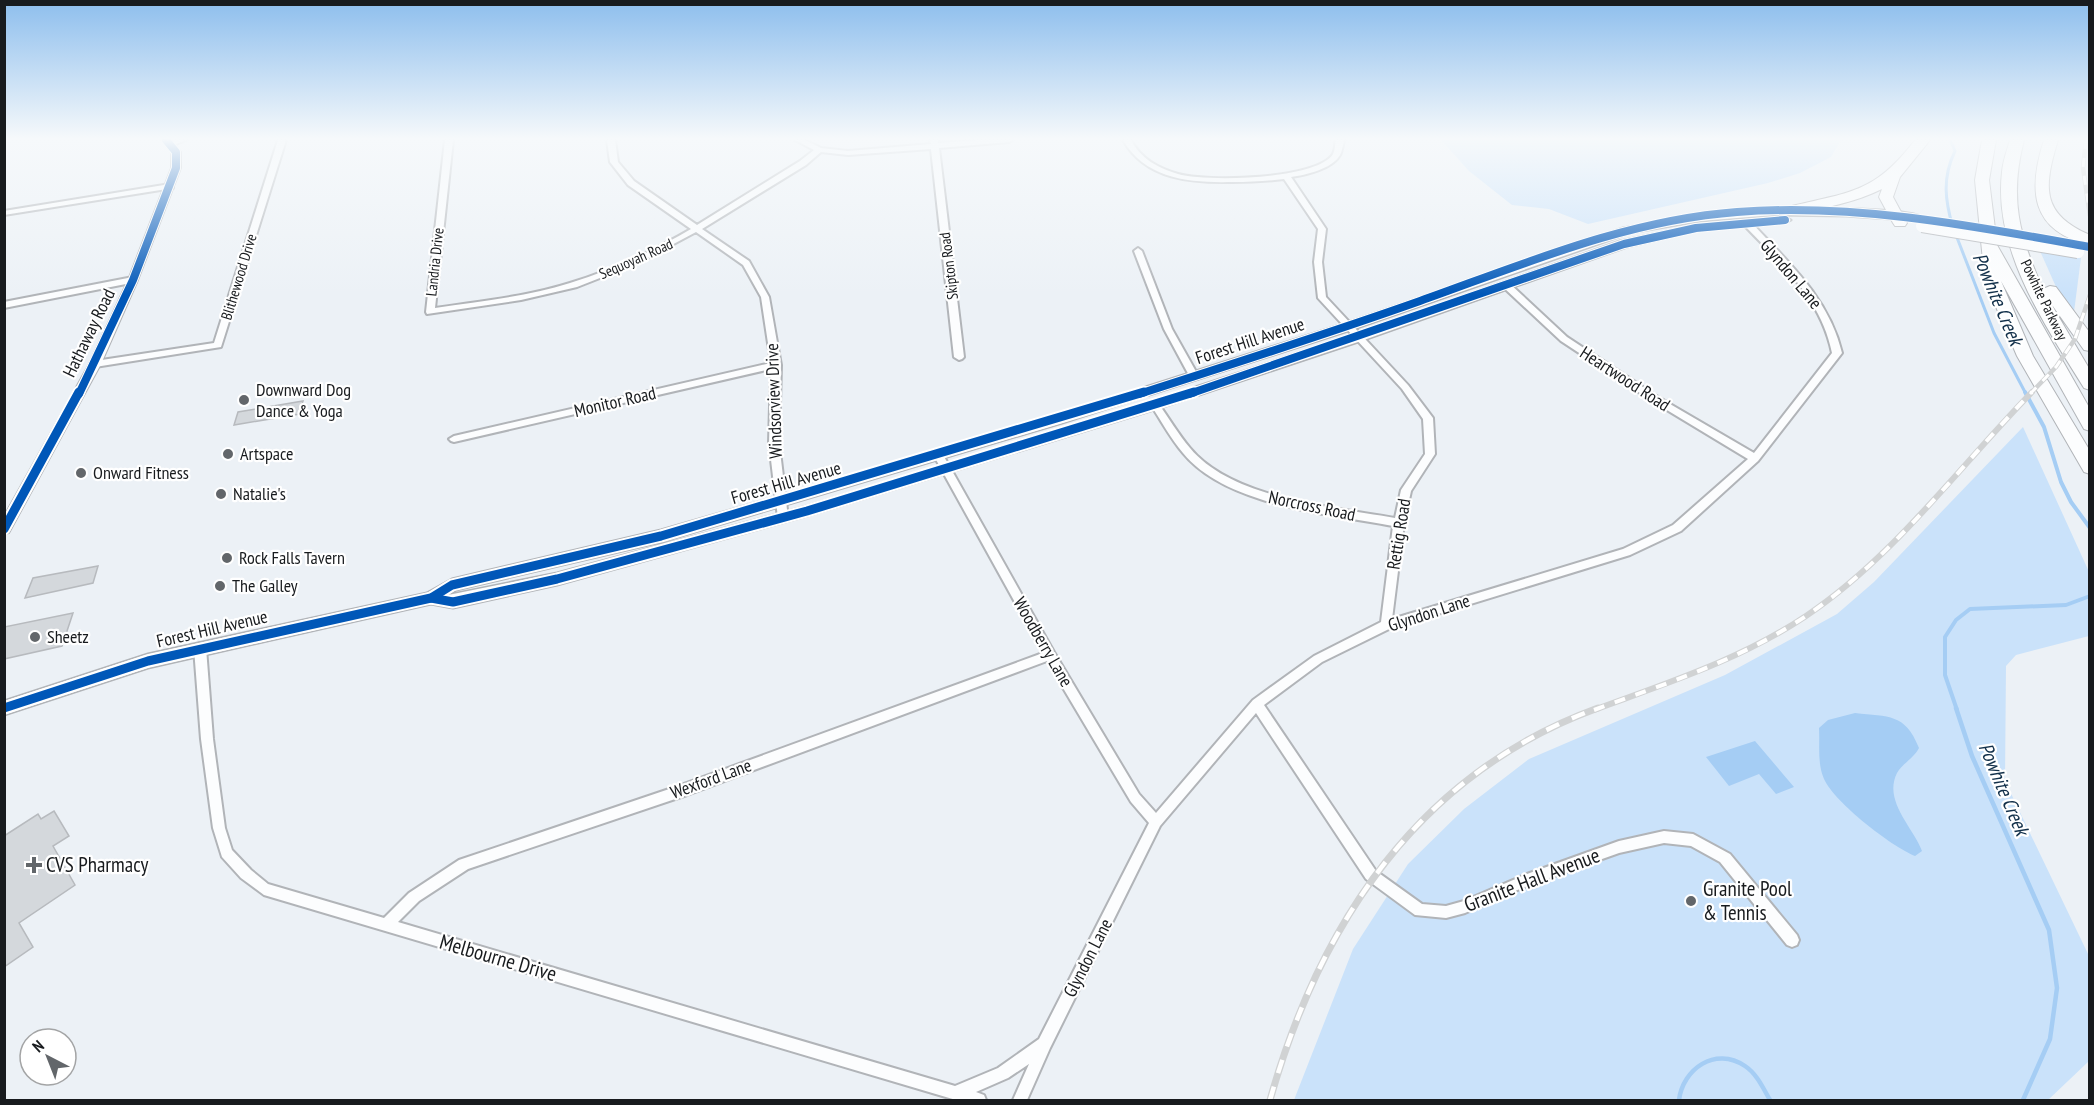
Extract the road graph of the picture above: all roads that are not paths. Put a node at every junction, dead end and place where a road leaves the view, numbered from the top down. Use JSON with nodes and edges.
{"nodes":[{"id":1,"x":136,"y":192,"type":"edge"},
{"id":2,"x":168,"y":192,"type":"edge"},
{"id":3,"x":266,"y":192,"type":"edge"},
{"id":4,"x":443,"y":192,"type":"edge"},
{"id":5,"x":643,"y":192,"type":"edge"},
{"id":6,"x":758,"y":192,"type":"edge"},
{"id":7,"x":940,"y":192,"type":"edge"},
{"id":8,"x":1297,"y":192,"type":"edge"},
{"id":9,"x":1862,"y":192,"type":"edge"},
{"id":10,"x":1888,"y":192,"type":"edge"},
{"id":11,"x":1983,"y":192,"type":"edge"},
{"id":12,"x":2008,"y":192,"type":"edge"},
{"id":13,"x":2019,"y":192,"type":"edge"},
{"id":14,"x":2042,"y":192,"type":"edge"},
{"id":15,"x":1793,"y":210,"type":"junction"},
{"id":16,"x":4,"y":213,"type":"edge"},
{"id":17,"x":1897,"y":219,"type":"junction"},
{"id":18,"x":1747,"y":223,"type":"junction"},
{"id":19,"x":697,"y":230,"type":"junction"},
{"id":20,"x":1988,"y":240,"type":"junction"},
{"id":21,"x":2084,"y":248,"type":"edge"},
{"id":22,"x":1138,"y":250,"type":"dead end"},
{"id":23,"x":133,"y":280,"type":"junction"},
{"id":24,"x":1506,"y":285,"type":"junction"},
{"id":25,"x":4,"y":305,"type":"edge"},
{"id":26,"x":430,"y":312,"type":"joint"},
{"id":27,"x":1347,"y":327,"type":"junction"},
{"id":28,"x":1358,"y":338,"type":"junction"},
{"id":29,"x":2090,"y":346,"type":"edge"},
{"id":30,"x":959,"y":357,"type":"dead end"},
{"id":31,"x":95,"y":364,"type":"junction"},
{"id":32,"x":776,"y":365,"type":"junction"},
{"id":33,"x":1194,"y":377,"type":"junction"},
{"id":34,"x":2090,"y":384,"type":"edge"},
{"id":35,"x":1155,"y":405,"type":"junction"},
{"id":36,"x":2090,"y":426,"type":"edge"},
{"id":37,"x":454,"y":439,"type":"dead end"},
{"id":38,"x":939,"y":456,"type":"junction"},
{"id":39,"x":1755,"y":458,"type":"junction"},
{"id":40,"x":2090,"y":467,"type":"edge"},
{"id":41,"x":946,"y":470,"type":"junction"},
{"id":42,"x":780,"y":502,"type":"junction"},
{"id":43,"x":783,"y":518,"type":"junction"},
{"id":44,"x":1399,"y":523,"type":"junction"},
{"id":45,"x":4,"y":529,"type":"edge"},
{"id":46,"x":432,"y":598,"type":"junction"},
{"id":47,"x":1386,"y":625,"type":"junction"},
{"id":48,"x":200,"y":648,"type":"junction"},
{"id":49,"x":1050,"y":656,"type":"junction"},
{"id":50,"x":1257,"y":704,"type":"junction"},
{"id":51,"x":4,"y":708,"type":"edge"},
{"id":52,"x":1156,"y":822,"type":"junction"},
{"id":53,"x":386,"y":925,"type":"junction"},
{"id":54,"x":1792,"y":940,"type":"dead end"},
{"id":55,"x":1045,"y":1044,"type":"junction"},
{"id":56,"x":954,"y":1093,"type":"junction"},
{"id":57,"x":979,"y":1101,"type":"edge"},
{"id":58,"x":1020,"y":1101,"type":"edge"}],
"edges":[{"from":1,"to":16,"type":"street"},
{"from":2,"to":23,"type":"street","name":"Hathaway Road"},
{"from":3,"to":31,"type":"street","name":"Blithewood Drive"},
{"from":4,"to":26,"type":"street","name":"Landria Drive"},
{"from":5,"to":19,"type":"street","name":"Windsorview Drive"},
{"from":6,"to":19,"type":"street","name":"Sequoyah Road"},
{"from":7,"to":30,"type":"street","name":"Skipton Road"},
{"from":8,"to":27,"type":"street","name":"Rettig Road"},
{"from":9,"to":15,"type":"highway"},
{"from":10,"to":17,"type":"highway"},
{"from":11,"to":20,"type":"highway","name":"Powhite Parkway"},
{"from":12,"to":34,"type":"highway","name":"Powhite Parkway"},
{"from":13,"to":29,"type":"highway"},
{"from":14,"to":21,"type":"highway"},
{"from":15,"to":17,"type":"main road","name":"Forest Hill Avenue"},
{"from":15,"to":27,"type":"main road","name":"Forest Hill Avenue"},
{"from":17,"to":18,"type":"main road","name":"Forest Hill Avenue"},
{"from":17,"to":21,"type":"main road","name":"Forest Hill Avenue","bridge":true},
{"from":18,"to":24,"type":"main road","name":"Forest Hill Avenue"},
{"from":18,"to":39,"type":"street","name":"Glyndon Lane"},
{"from":19,"to":26,"type":"street","name":"Sequoyah Road"},
{"from":19,"to":32,"type":"street","name":"Windsorview Drive"},
{"from":20,"to":36,"type":"highway"},
{"from":20,"to":40,"type":"highway","name":"Powhite Parkway"},
{"from":22,"to":33,"type":"street"},
{"from":23,"to":25,"type":"street"},
{"from":23,"to":31,"type":"street","name":"Hathaway Road"},
{"from":24,"to":28,"type":"main road","name":"Forest Hill Avenue"},
{"from":24,"to":39,"type":"street","name":"Heartwood Road"},
{"from":27,"to":28,"type":"street","name":"Rettig Road"},
{"from":27,"to":33,"type":"main road","name":"Forest Hill Avenue"},
{"from":28,"to":35,"type":"main road","name":"Forest Hill Avenue"},
{"from":28,"to":44,"type":"street","name":"Rettig Road"},
{"from":31,"to":45,"type":"street","name":"Hathaway Road"},
{"from":32,"to":37,"type":"street","name":"Monitor Road"},
{"from":32,"to":42,"type":"street","name":"Windsorview Drive"},
{"from":33,"to":38,"type":"main road","name":"Forest Hill Avenue"},
{"from":35,"to":41,"type":"main road","name":"Forest Hill Avenue"},
{"from":35,"to":44,"type":"street","name":"Norcross Road"},
{"from":38,"to":41,"type":"street","name":"Woodberry Lane"},
{"from":38,"to":42,"type":"main road","name":"Forest Hill Avenue"},
{"from":39,"to":47,"type":"street","name":"Glyndon Lane"},
{"from":41,"to":43,"type":"main road","name":"Forest Hill Avenue"},
{"from":41,"to":49,"type":"street","name":"Woodberry Lane"},
{"from":42,"to":43,"type":"street","name":"Windsorview Drive"},
{"from":42,"to":46,"type":"main road","name":"Forest Hill Avenue"},
{"from":43,"to":46,"type":"main road","name":"Forest Hill Avenue"},
{"from":44,"to":47,"type":"street","name":"Rettig Road"},
{"from":46,"to":48,"type":"main road","name":"Forest Hill Avenue"},
{"from":47,"to":50,"type":"street","name":"Glyndon Lane"},
{"from":48,"to":51,"type":"main road","name":"Forest Hill Avenue"},
{"from":48,"to":53,"type":"street","name":"Melbourne Drive"},
{"from":49,"to":52,"type":"street","name":"Woodberry Lane"},
{"from":49,"to":53,"type":"street","name":"Wexford Lane"},
{"from":50,"to":52,"type":"street","name":"Glyndon Lane"},
{"from":50,"to":54,"type":"street","name":"Granite Hall Avenue"},
{"from":52,"to":55,"type":"street","name":"Glyndon Lane"},
{"from":53,"to":56,"type":"street","name":"Melbourne Drive"},
{"from":55,"to":56,"type":"street"},
{"from":55,"to":58,"type":"street","name":"Glyndon Lane"},
{"from":56,"to":57,"type":"street","name":"Melbourne Drive"}]}
